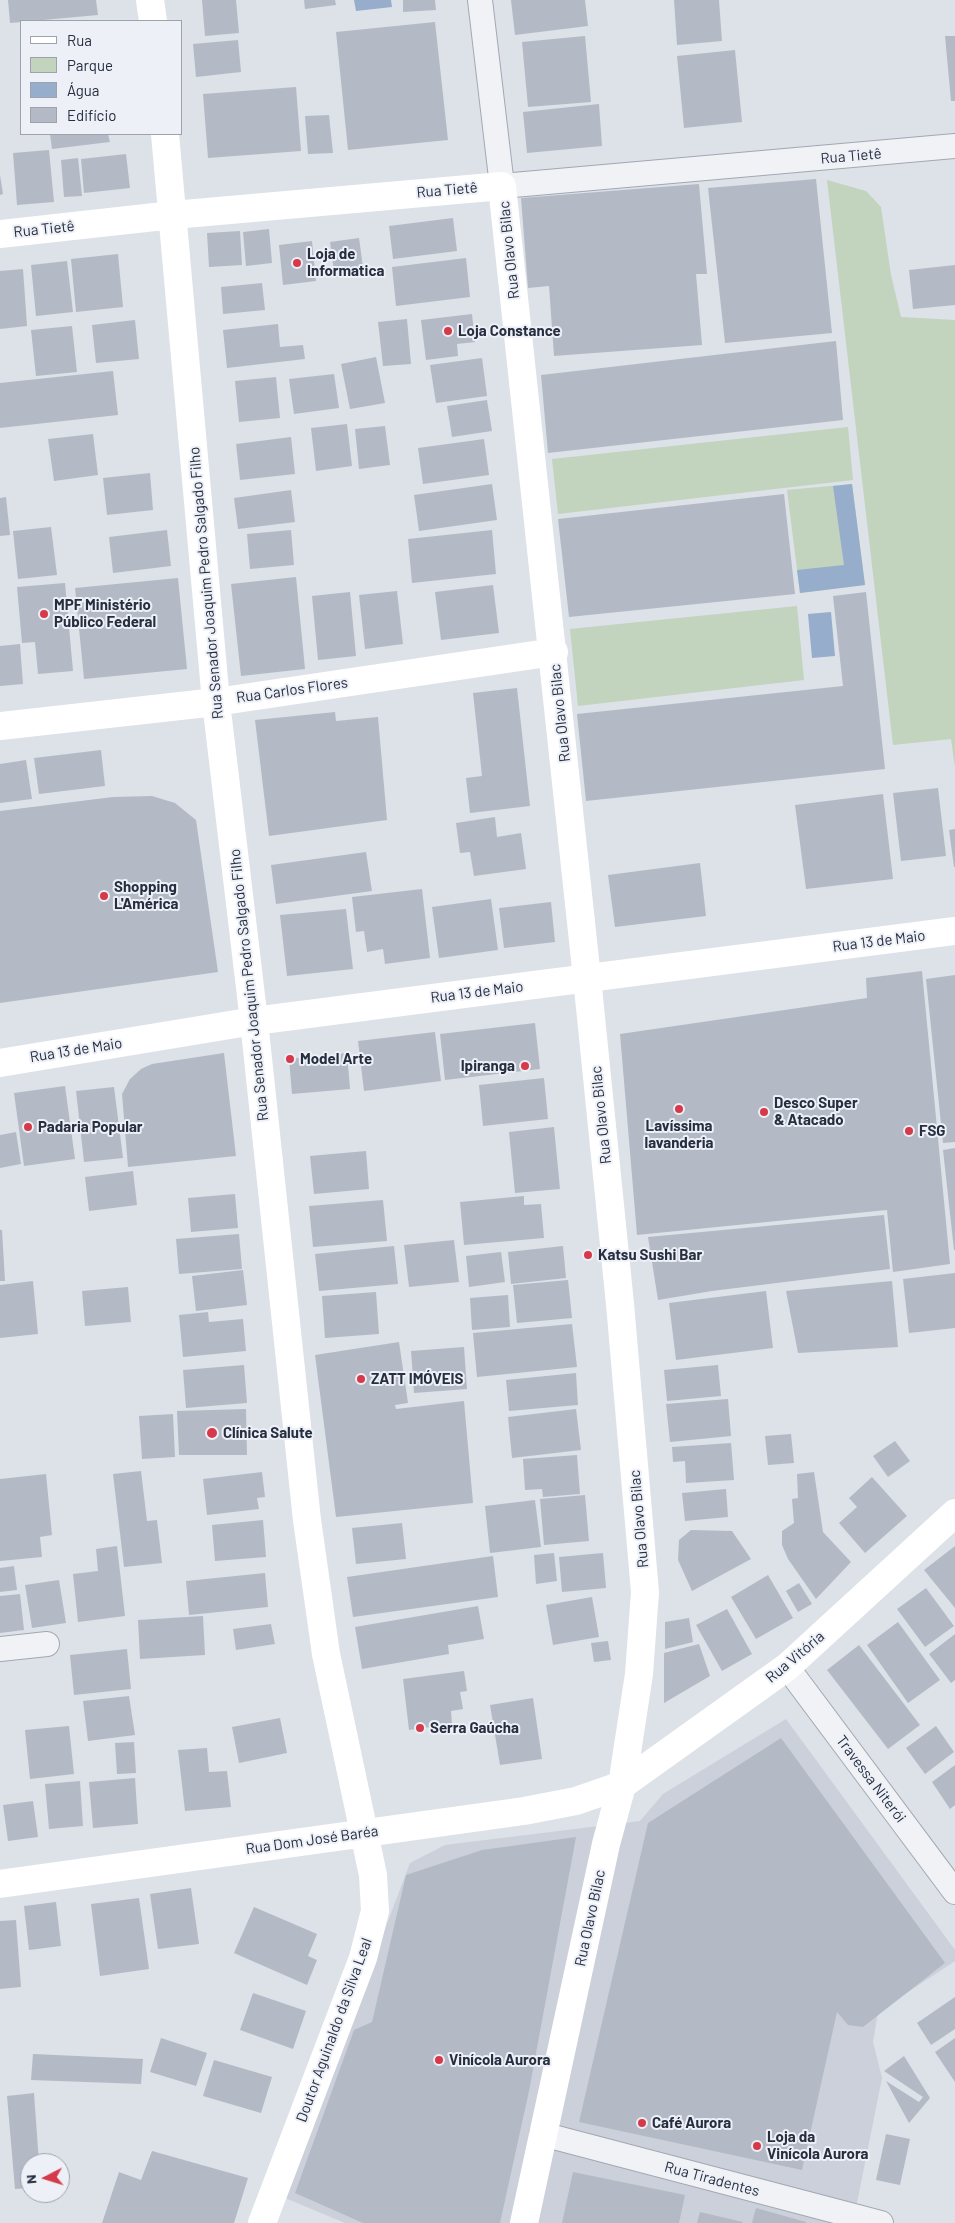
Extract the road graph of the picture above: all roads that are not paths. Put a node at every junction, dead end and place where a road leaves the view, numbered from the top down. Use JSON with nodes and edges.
{"nodes":[{"id":1,"x":150,"y":0,"type":"edge"},
{"id":2,"x":480,"y":0,"type":"edge"},
{"id":3,"x":153,"y":20,"type":"edge"},
{"id":4,"x":165,"y":135,"type":"edge"},
{"id":5,"x":955,"y":146,"type":"edge"},
{"id":6,"x":502,"y":186,"type":"junction"},
{"id":7,"x":174,"y":215,"type":"junction"},
{"id":8,"x":0,"y":234,"type":"edge"},
{"id":9,"x":554,"y":652,"type":"junction"},
{"id":10,"x":216,"y":702,"type":"junction"},
{"id":11,"x":0,"y":726,"type":"edge"},
{"id":12,"x":955,"y":931,"type":"edge"},
{"id":13,"x":587,"y":978,"type":"junction"},
{"id":14,"x":254,"y":1021,"type":"junction"},
{"id":15,"x":0,"y":1063,"type":"edge"},
{"id":16,"x":955,"y":1513,"type":"edge"},
{"id":17,"x":47,"y":1644,"type":"dead end"},
{"id":18,"x":0,"y":1649,"type":"edge"},
{"id":19,"x":787,"y":1667,"type":"junction"},
{"id":20,"x":622,"y":1785,"type":"junction"},
{"id":21,"x":363,"y":1833,"type":"junction"},
{"id":22,"x":0,"y":1884,"type":"edge"},
{"id":23,"x":955,"y":1892,"type":"edge"},
{"id":24,"x":542,"y":2134,"type":"junction"},
{"id":25,"x":262,"y":2223,"type":"edge"},
{"id":26,"x":524,"y":2223,"type":"edge"},
{"id":27,"x":882,"y":2223,"type":"edge"}],
"edges":[{"from":1,"to":3,"type":"main road"},
{"from":2,"to":6,"type":"street","name":"Rua Olavo Bilac"},
{"from":4,"to":7,"type":"main road","name":"Rua Senador Joaquim Pedro Salgado Filho"},
{"from":5,"to":6,"type":"street","name":"Rua Tietê"},
{"from":6,"to":7,"type":"main road","name":"Rua Tietê"},
{"from":6,"to":9,"type":"main road","name":"Rua Olavo Bilac"},
{"from":7,"to":8,"type":"main road","name":"Rua Tietê"},
{"from":7,"to":10,"type":"main road","name":"Rua Senador Joaquim Pedro Salgado Filho"},
{"from":9,"to":10,"type":"main road","name":"Rua Carlos Flores"},
{"from":9,"to":13,"type":"main road","name":"Rua Olavo Bilac"},
{"from":10,"to":11,"type":"main road","name":"Rua Carlos Flores"},
{"from":10,"to":14,"type":"main road","name":"Rua Senador Joaquim Pedro Salgado Filho"},
{"from":12,"to":13,"type":"main road","name":"Rua 13 de Maio"},
{"from":13,"to":14,"type":"main road","name":"Rua 13 de Maio"},
{"from":13,"to":20,"type":"main road","name":"Rua Olavo Bilac"},
{"from":14,"to":15,"type":"main road","name":"Rua 13 de Maio"},
{"from":14,"to":21,"type":"main road","name":"Rua Senador Joaquim Pedro Salgado Filho"},
{"from":16,"to":19,"type":"main road","name":"Rua Vitória"},
{"from":17,"to":18,"type":"street"},
{"from":19,"to":20,"type":"main road","name":"Rua Vitória"},
{"from":19,"to":23,"type":"street","name":"Travessa Niterói"},
{"from":20,"to":21,"type":"main road","name":"Rua Dom José Baréa"},
{"from":20,"to":24,"type":"main road","name":"Rua Olavo Bilac"},
{"from":21,"to":22,"type":"main road","name":"Rua Dom José Baréa"},
{"from":21,"to":25,"type":"main road","name":"Doutor Aguinaldo da Silva Leal"},
{"from":24,"to":26,"type":"main road","name":"Rua Olavo Bilac"},
{"from":24,"to":27,"type":"street","name":"Rua Tiradentes"}]}
